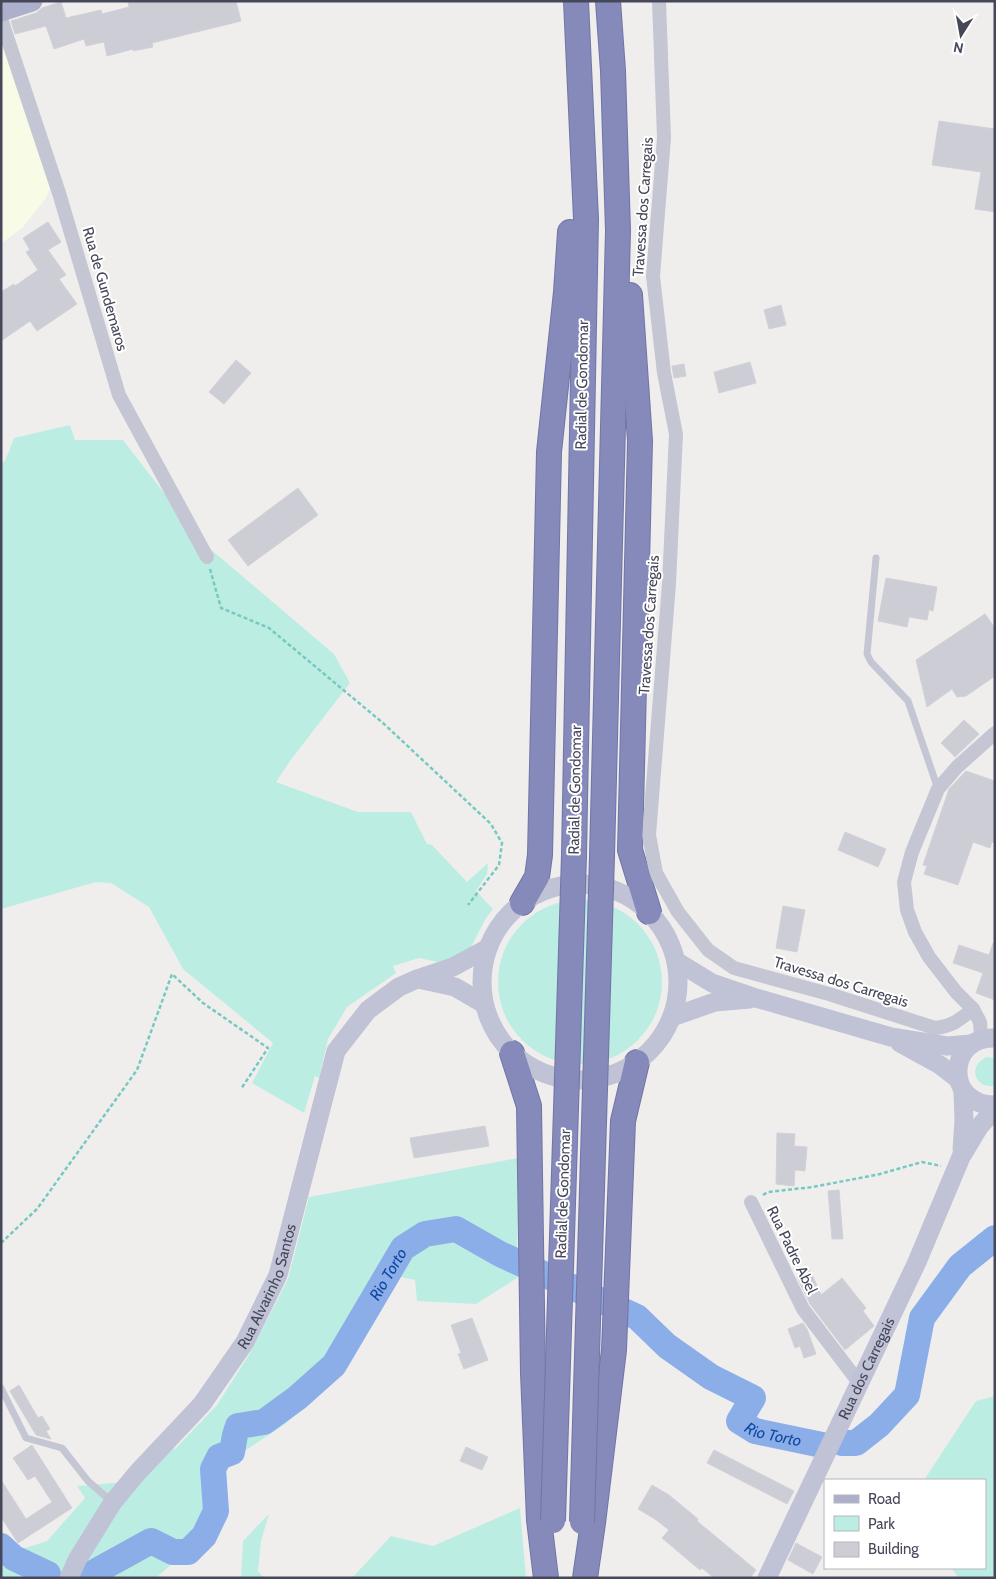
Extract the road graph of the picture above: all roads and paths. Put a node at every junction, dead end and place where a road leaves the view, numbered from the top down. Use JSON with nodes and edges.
{"nodes":[{"id":1,"x":32,"y":1,"type":"edge"},
{"id":2,"x":576,"y":1,"type":"edge"},
{"id":3,"x":608,"y":1,"type":"edge"},
{"id":4,"x":659,"y":1,"type":"edge"},
{"id":5,"x":1,"y":11,"type":"edge"},
{"id":6,"x":1,"y":19,"type":"edge"},
{"id":7,"x":580,"y":115,"type":"junction"},
{"id":8,"x":618,"y":231,"type":"junction"},
{"id":9,"x":207,"y":556,"type":"joint"},
{"id":10,"x":876,"y":558,"type":"dead end"},
{"id":11,"x":995,"y":733,"type":"edge"},
{"id":12,"x":938,"y":789,"type":"junction"},
{"id":13,"x":522,"y":903,"type":"junction"},
{"id":14,"x":468,"y":905,"type":"dead end"},
{"id":15,"x":649,"y":912,"type":"junction"},
{"id":16,"x":488,"y":948,"type":"junction"},
{"id":17,"x":676,"y":961,"type":"junction"},
{"id":18,"x":417,"y":979,"type":"junction"},
{"id":19,"x":756,"y":998,"type":"junction"},
{"id":20,"x":484,"y":1004,"type":"junction"},
{"id":21,"x":973,"y":1009,"type":"junction"},
{"id":22,"x":672,"y":1017,"type":"junction"},
{"id":23,"x":890,"y":1037,"type":"junction"},
{"id":24,"x":986,"y":1038,"type":"edge"},
{"id":25,"x":512,"y":1053,"type":"junction"},
{"id":26,"x":637,"y":1062,"type":"junction"},
{"id":27,"x":961,"y":1085,"type":"junction"},
{"id":28,"x":241,"y":1089,"type":"dead end"},
{"id":29,"x":995,"y":1105,"type":"edge"},
{"id":30,"x":995,"y":1110,"type":"edge"},
{"id":31,"x":958,"y":1164,"type":"junction"},
{"id":32,"x":751,"y":1202,"type":"joint"},
{"id":33,"x":1,"y":1243,"type":"edge"},
{"id":34,"x":860,"y":1384,"type":"junction"},
{"id":35,"x":1,"y":1388,"type":"edge"},
{"id":36,"x":113,"y":1502,"type":"junction"},
{"id":37,"x":546,"y":1520,"type":"junction"},
{"id":38,"x":588,"y":1522,"type":"junction"},
{"id":39,"x":68,"y":1578,"type":"edge"},
{"id":40,"x":546,"y":1578,"type":"edge"},
{"id":41,"x":584,"y":1578,"type":"edge"},
{"id":42,"x":767,"y":1578,"type":"edge"}],
"edges":[{"from":1,"to":5,"type":"main road"},
{"from":2,"to":7,"type":"highway","name":"Radial de Gondomar"},
{"from":3,"to":8,"type":"highway","name":"Radial de Gondomar"},
{"from":4,"to":21,"type":"street","name":"Travessa dos Carregais"},
{"from":6,"to":9,"type":"street","name":"Rua de Gundemaros"},
{"from":7,"to":13,"type":"highway"},
{"from":7,"to":37,"type":"highway","name":"Radial de Gondomar","bridge":true},
{"from":8,"to":15,"type":"highway"},
{"from":8,"to":38,"type":"highway","name":"Radial de Gondomar","bridge":true},
{"from":9,"to":14,"type":"path"},
{"from":10,"to":12,"type":"lane"},
{"from":11,"to":12,"type":"street"},
{"from":12,"to":21,"type":"street"},
{"from":13,"to":15,"type":"street"},
{"from":13,"to":16,"type":"street"},
{"from":15,"to":17,"type":"street"},
{"from":16,"to":18,"type":"street","name":"Rua Alvarinho Santos"},
{"from":16,"to":20,"type":"street"},
{"from":17,"to":19,"type":"street"},
{"from":17,"to":22,"type":"street"},
{"from":18,"to":20,"type":"street"},
{"from":18,"to":36,"type":"street","name":"Rua Alvarinho Santos"},
{"from":19,"to":22,"type":"street"},
{"from":19,"to":23,"type":"street"},
{"from":20,"to":25,"type":"street"},
{"from":21,"to":24,"type":"street"},
{"from":22,"to":26,"type":"street"},
{"from":23,"to":24,"type":"street"},
{"from":23,"to":27,"type":"street"},
{"from":24,"to":27,"type":"street","name":"Rua dos Carregais"},
{"from":25,"to":26,"type":"street"},
{"from":25,"to":37,"type":"highway"},
{"from":26,"to":38,"type":"highway"},
{"from":27,"to":29,"type":"street"},
{"from":27,"to":31,"type":"street","name":"Rua dos Carregais"},
{"from":28,"to":33,"type":"path"},
{"from":30,"to":31,"type":"street","name":"Rua dos Carregais"},
{"from":31,"to":32,"type":"path","name":"Rua Padre Abel"},
{"from":31,"to":34,"type":"street","name":"Rua dos Carregais"},
{"from":32,"to":34,"type":"street","name":"Rua Padre Abel"},
{"from":34,"to":42,"type":"street","name":"Rua dos Carregais"},
{"from":35,"to":36,"type":"lane"},
{"from":36,"to":39,"type":"street","name":"Rua Alvarinho Santos"},
{"from":37,"to":40,"type":"highway","name":"Radial de Gondomar"},
{"from":38,"to":41,"type":"highway","name":"Radial de Gondomar"}]}
